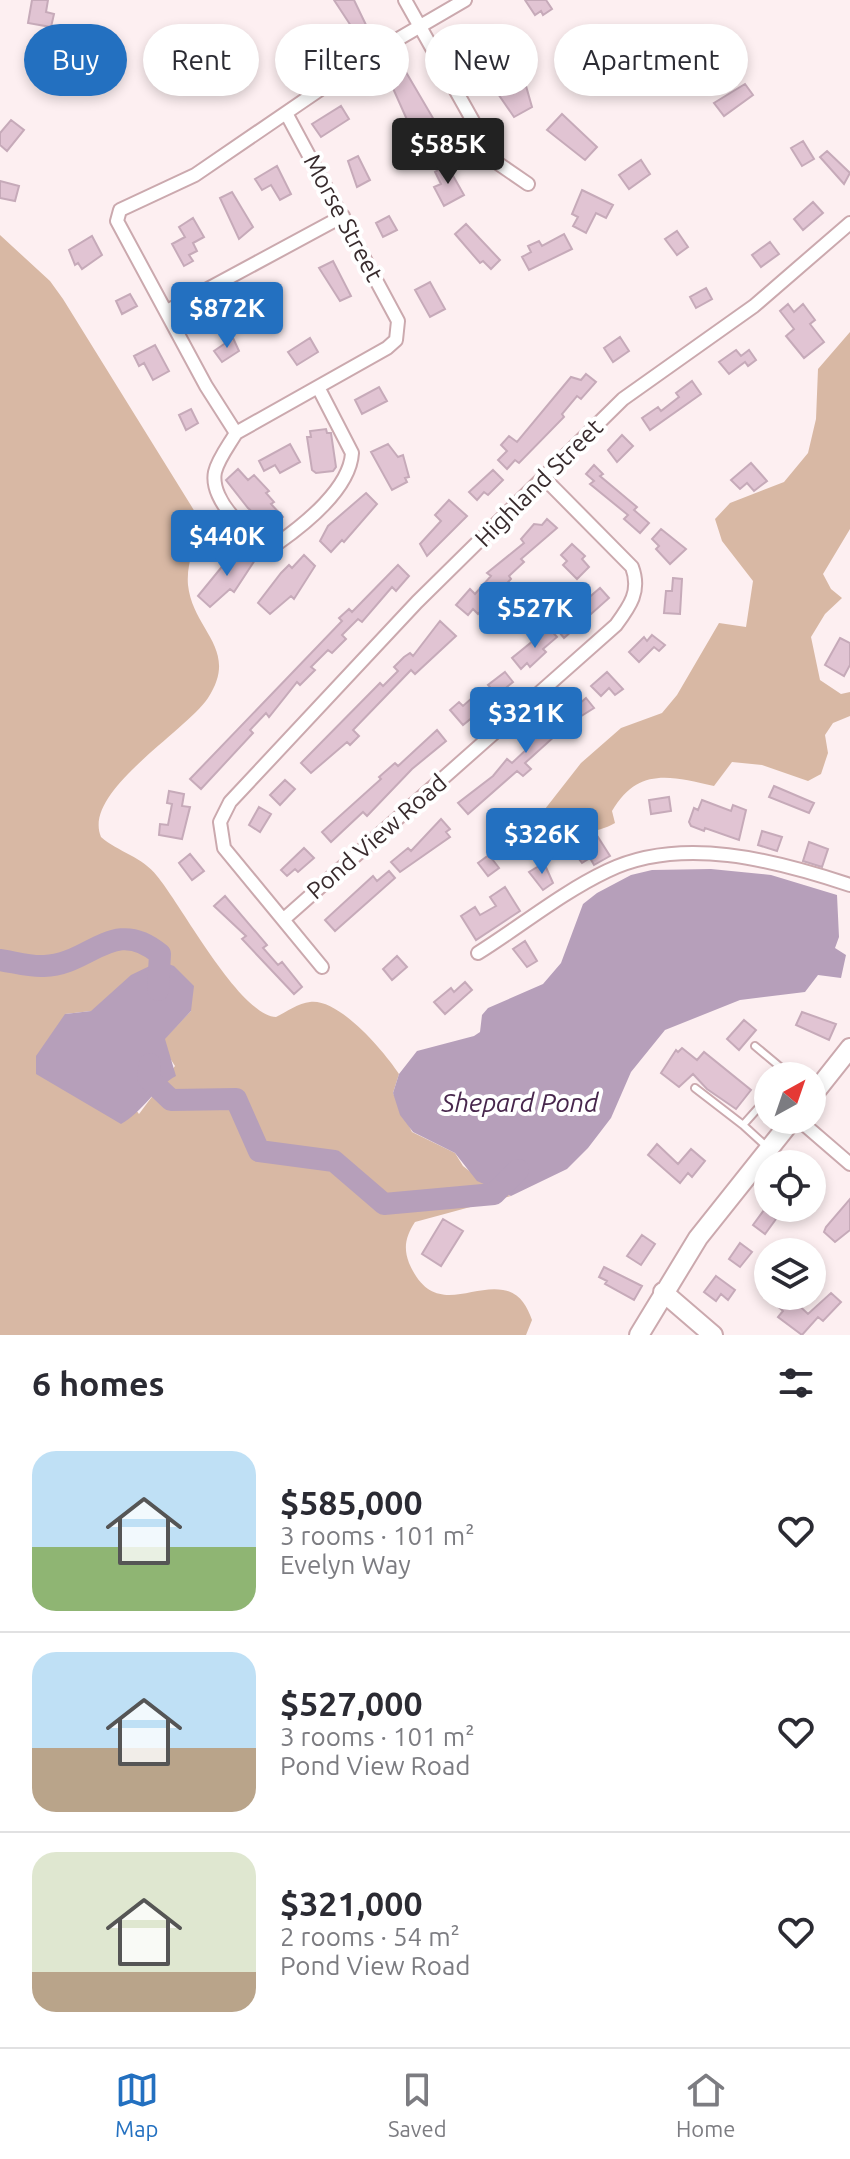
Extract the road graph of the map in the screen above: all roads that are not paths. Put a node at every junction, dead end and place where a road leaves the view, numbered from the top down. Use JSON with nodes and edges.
{"nodes":[{"id":1,"x":405,"y":0,"type":"edge"},
{"id":2,"x":465,"y":0,"type":"edge"},
{"id":3,"x":422,"y":26,"type":"junction"},
{"id":4,"x":286,"y":113,"type":"junction"},
{"id":5,"x":528,"y":184,"type":"dead end"},
{"id":6,"x":343,"y":216,"type":"junction"},
{"id":7,"x":850,"y":223,"type":"edge"},
{"id":8,"x":167,"y":311,"type":"junction"},
{"id":9,"x":319,"y":389,"type":"junction"},
{"id":10,"x":236,"y":433,"type":"junction"},
{"id":11,"x":545,"y":479,"type":"junction"},
{"id":12,"x":850,"y":885,"type":"edge"},
{"id":13,"x":284,"y":919,"type":"junction"},
{"id":14,"x":478,"y":953,"type":"dead end"},
{"id":15,"x":322,"y":967,"type":"dead end"},
{"id":16,"x":755,"y":1046,"type":"dead end"},
{"id":17,"x":850,"y":1050,"type":"edge"},
{"id":18,"x":773,"y":1062,"type":"edge"},
{"id":19,"x":826,"y":1078,"type":"edge"},
{"id":20,"x":695,"y":1088,"type":"dead end"},
{"id":21,"x":754,"y":1113,"type":"edge"},
{"id":22,"x":743,"y":1125,"type":"junction"},
{"id":23,"x":780,"y":1134,"type":"edge"},
{"id":24,"x":815,"y":1134,"type":"edge"},
{"id":25,"x":768,"y":1148,"type":"junction"},
{"id":26,"x":850,"y":1164,"type":"edge"},
{"id":27,"x":663,"y":1292,"type":"junction"},
{"id":28,"x":639,"y":1335,"type":"edge"},
{"id":29,"x":713,"y":1335,"type":"edge"}],
"edges":[{"from":1,"to":3,"type":"street"},
{"from":2,"to":3,"type":"street"},
{"from":3,"to":4,"type":"street"},
{"from":3,"to":5,"type":"street"},
{"from":4,"to":6,"type":"street","name":"Morse Street"},
{"from":4,"to":8,"type":"street"},
{"from":6,"to":8,"type":"street"},
{"from":6,"to":9,"type":"street","name":"Morse Street"},
{"from":7,"to":11,"type":"street","name":"Highland Street"},
{"from":8,"to":10,"type":"street"},
{"from":9,"to":10,"type":"street"},
{"from":9,"to":10,"type":"street"},
{"from":11,"to":13,"type":"street","name":"Highland Street"},
{"from":11,"to":13,"type":"street","name":"Pond View Road"},
{"from":12,"to":14,"type":"street"},
{"from":13,"to":15,"type":"street","name":"Highland Street"},
{"from":16,"to":18,"type":"lane"},
{"from":17,"to":19,"type":"main road"},
{"from":20,"to":22,"type":"lane"},
{"from":21,"to":22,"type":"lane"},
{"from":22,"to":25,"type":"lane"},
{"from":23,"to":25,"type":"main road"},
{"from":24,"to":26,"type":"street"},
{"from":25,"to":27,"type":"main road"},
{"from":27,"to":28,"type":"main road"},
{"from":27,"to":29,"type":"main road"}]}
